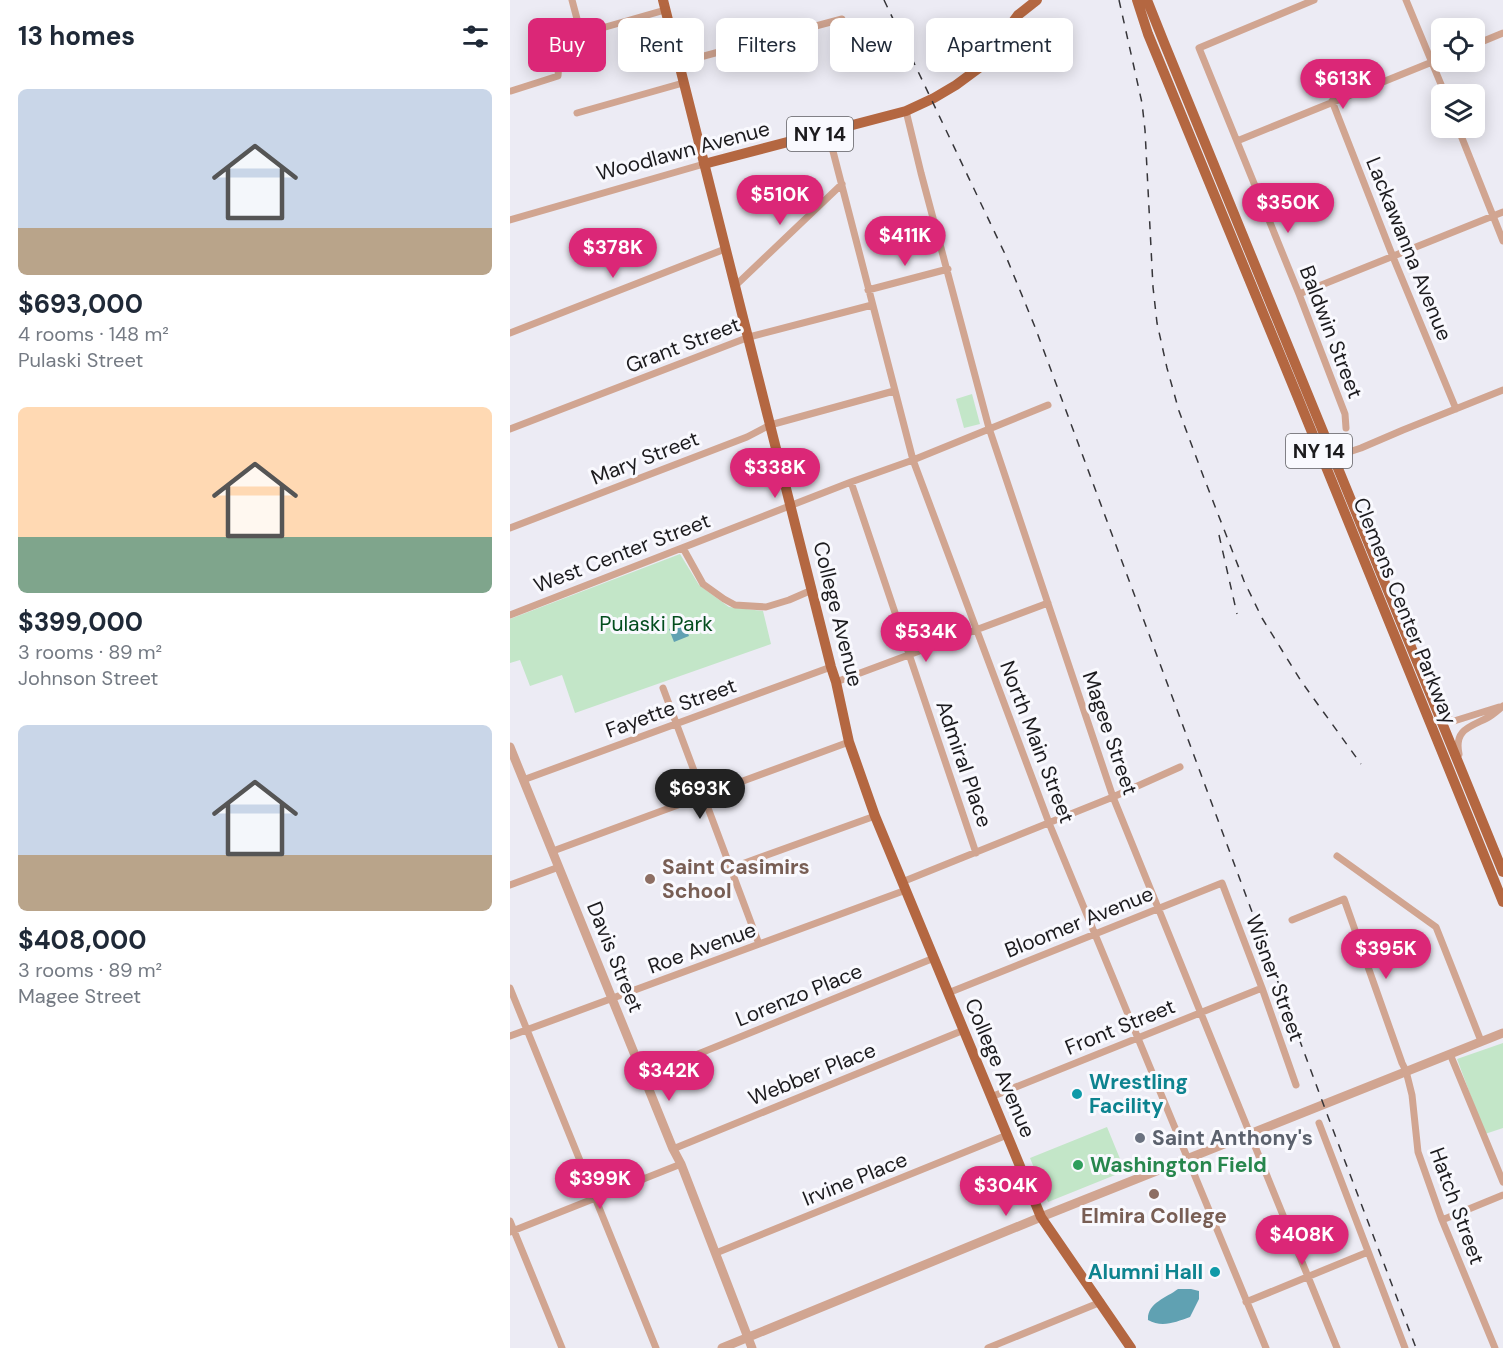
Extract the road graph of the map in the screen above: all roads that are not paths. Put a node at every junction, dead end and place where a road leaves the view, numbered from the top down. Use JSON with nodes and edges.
{"nodes":[{"id":1,"x":572,"y":0,"type":"edge"},
{"id":2,"x":1038,"y":0,"type":"edge"},
{"id":3,"x":1137,"y":0,"type":"edge"},
{"id":4,"x":1147,"y":0,"type":"edge"},
{"id":5,"x":1314,"y":0,"type":"edge"},
{"id":6,"x":1406,"y":0,"type":"edge"},
{"id":7,"x":664,"y":5,"type":"edge"},
{"id":8,"x":577,"y":18,"type":"edge"},
{"id":9,"x":830,"y":22,"type":"edge"},
{"id":10,"x":606,"y":25,"type":"edge"},
{"id":11,"x":1503,"y":33,"type":"edge"},
{"id":12,"x":1485,"y":40,"type":"edge"},
{"id":13,"x":704,"y":56,"type":"edge"},
{"id":14,"x":1431,"y":61,"type":"joint"},
{"id":15,"x":558,"y":72,"type":"edge"},
{"id":16,"x":680,"y":72,"type":"edge"},
{"id":17,"x":683,"y":83,"type":"junction"},
{"id":18,"x":511,"y":91,"type":"edge"},
{"id":19,"x":1332,"y":101,"type":"junction"},
{"id":20,"x":906,"y":111,"type":"junction"},
{"id":21,"x":577,"y":113,"type":"dead end"},
{"id":22,"x":828,"y":132,"type":"junction"},
{"id":23,"x":1462,"y":138,"type":"edge"},
{"id":24,"x":1237,"y":141,"type":"junction"},
{"id":25,"x":704,"y":164,"type":"junction"},
{"id":26,"x":842,"y":184,"type":"junction"},
{"id":27,"x":1503,"y":212,"type":"edge"},
{"id":28,"x":1493,"y":216,"type":"junction"},
{"id":29,"x":510,"y":219,"type":"edge"},
{"id":30,"x":1503,"y":241,"type":"edge"},
{"id":31,"x":725,"y":249,"type":"junction"},
{"id":32,"x":1394,"y":257,"type":"junction"},
{"id":33,"x":948,"y":269,"type":"junction"},
{"id":34,"x":735,"y":286,"type":"junction"},
{"id":35,"x":868,"y":290,"type":"junction"},
{"id":36,"x":1299,"y":294,"type":"junction"},
{"id":37,"x":872,"y":305,"type":"junction"},
{"id":38,"x":510,"y":333,"type":"edge"},
{"id":39,"x":749,"y":337,"type":"junction"},
{"id":40,"x":1503,"y":390,"type":"edge"},
{"id":41,"x":894,"y":391,"type":"junction"},
{"id":42,"x":1048,"y":405,"type":"dead end"},
{"id":43,"x":1456,"y":409,"type":"junction"},
{"id":44,"x":770,"y":425,"type":"junction"},
{"id":45,"x":989,"y":428,"type":"junction"},
{"id":46,"x":1346,"y":428,"type":"dead end"},
{"id":47,"x":510,"y":429,"type":"edge"},
{"id":48,"x":1328,"y":459,"type":"junction"},
{"id":49,"x":913,"y":460,"type":"junction"},
{"id":50,"x":851,"y":482,"type":"junction"},
{"id":51,"x":791,"y":506,"type":"junction"},
{"id":52,"x":510,"y":528,"type":"edge"},
{"id":53,"x":683,"y":548,"type":"junction"},
{"id":54,"x":812,"y":590,"type":"junction"},
{"id":55,"x":1048,"y":603,"type":"junction"},
{"id":56,"x":510,"y":615,"type":"edge"},
{"id":57,"x":977,"y":629,"type":"junction"},
{"id":58,"x":910,"y":654,"type":"junction"},
{"id":59,"x":831,"y":667,"type":"junction"},
{"id":60,"x":836,"y":682,"type":"junction"},
{"id":61,"x":663,"y":688,"type":"dead end"},
{"id":62,"x":1503,"y":706,"type":"edge"},
{"id":63,"x":1436,"y":708,"type":"junction"},
{"id":64,"x":676,"y":724,"type":"junction"},
{"id":65,"x":849,"y":742,"type":"junction"},
{"id":66,"x":510,"y":747,"type":"edge"},
{"id":67,"x":1180,"y":767,"type":"dead end"},
{"id":68,"x":1462,"y":771,"type":"junction"},
{"id":69,"x":523,"y":780,"type":"junction"},
{"id":70,"x":704,"y":797,"type":"junction"},
{"id":71,"x":1113,"y":797,"type":"junction"},
{"id":72,"x":875,"y":816,"type":"junction"},
{"id":73,"x":1049,"y":823,"type":"junction"},
{"id":74,"x":553,"y":851,"type":"junction"},
{"id":75,"x":976,"y":853,"type":"junction"},
{"id":76,"x":1337,"y":856,"type":"dead end"},
{"id":77,"x":559,"y":867,"type":"junction"},
{"id":78,"x":731,"y":868,"type":"junction"},
{"id":79,"x":1503,"y":872,"type":"edge"},
{"id":80,"x":1222,"y":883,"type":"joint"},
{"id":81,"x":510,"y":885,"type":"edge"},
{"id":82,"x":904,"y":886,"type":"junction"},
{"id":83,"x":1503,"y":902,"type":"edge"},
{"id":84,"x":1158,"y":908,"type":"junction"},
{"id":85,"x":1292,"y":920,"type":"dead end"},
{"id":86,"x":1095,"y":934,"type":"junction"},
{"id":87,"x":759,"y":944,"type":"junction"},
{"id":88,"x":934,"y":958,"type":"junction"},
{"id":89,"x":510,"y":988,"type":"edge"},
{"id":90,"x":1262,"y":988,"type":"junction"},
{"id":91,"x":948,"y":993,"type":"junction"},
{"id":92,"x":613,"y":998,"type":"junction"},
{"id":93,"x":1201,"y":1012,"type":"junction"},
{"id":94,"x":527,"y":1030,"type":"junction"},
{"id":95,"x":964,"y":1030,"type":"junction"},
{"id":96,"x":1503,"y":1033,"type":"edge"},
{"id":97,"x":510,"y":1036,"type":"edge"},
{"id":98,"x":1138,"y":1037,"type":"junction"},
{"id":99,"x":1481,"y":1041,"type":"junction"},
{"id":100,"x":1450,"y":1054,"type":"junction"},
{"id":101,"x":1406,"y":1071,"type":"junction"},
{"id":102,"x":644,"y":1076,"type":"junction"},
{"id":103,"x":1296,"y":1085,"type":"dead end"},
{"id":104,"x":991,"y":1096,"type":"junction"},
{"id":105,"x":1319,"y":1123,"type":"dead end"},
{"id":106,"x":1251,"y":1134,"type":"junction"},
{"id":107,"x":1007,"y":1135,"type":"junction"},
{"id":108,"x":673,"y":1149,"type":"junction"},
{"id":109,"x":1188,"y":1158,"type":"junction"},
{"id":110,"x":681,"y":1164,"type":"junction"},
{"id":111,"x":1503,"y":1182,"type":"edge"},
{"id":112,"x":1503,"y":1195,"type":"edge"},
{"id":113,"x":596,"y":1199,"type":"junction"},
{"id":114,"x":1041,"y":1217,"type":"junction"},
{"id":115,"x":1442,"y":1220,"type":"junction"},
{"id":116,"x":510,"y":1221,"type":"edge"},
{"id":117,"x":512,"y":1232,"type":"edge"},
{"id":118,"x":1368,"y":1252,"type":"junction"},
{"id":119,"x":716,"y":1253,"type":"junction"},
{"id":120,"x":1308,"y":1277,"type":"junction"},
{"id":121,"x":1101,"y":1302,"type":"junction"},
{"id":122,"x":1246,"y":1302,"type":"junction"},
{"id":123,"x":747,"y":1337,"type":"junction"},
{"id":124,"x":562,"y":1348,"type":"edge"},
{"id":125,"x":656,"y":1348,"type":"edge"},
{"id":126,"x":722,"y":1348,"type":"edge"},
{"id":127,"x":752,"y":1348,"type":"edge"},
{"id":128,"x":988,"y":1348,"type":"edge"},
{"id":129,"x":1131,"y":1348,"type":"edge"},
{"id":130,"x":1266,"y":1348,"type":"edge"},
{"id":131,"x":1337,"y":1348,"type":"edge"},
{"id":132,"x":1404,"y":1348,"type":"edge"},
{"id":133,"x":1495,"y":1348,"type":"edge"}],
"edges":[{"from":1,"to":8,"type":"street"},
{"from":2,"to":20,"type":"main road","name":"Woodlawn Avenue","number":"NY 14"},
{"from":3,"to":48,"type":"main road","name":"Clemens Center Parkway","number":"NY 14"},
{"from":4,"to":48,"type":"main road","name":"Clemens Center Parkway","number":"NY 14"},
{"from":5,"to":24,"type":"street","name":"Baldwin Street"},
{"from":6,"to":14,"type":"street"},
{"from":7,"to":10,"type":"street"},
{"from":9,"to":13,"type":"street"},
{"from":11,"to":12,"type":"street"},
{"from":14,"to":19,"type":"street"},
{"from":15,"to":18,"type":"street"},
{"from":16,"to":17,"type":"main road","name":"College Avenue"},
{"from":17,"to":21,"type":"street"},
{"from":17,"to":25,"type":"main road","name":"College Avenue"},
{"from":19,"to":24,"type":"street"},
{"from":19,"to":32,"type":"street","name":"Lackawanna Avenue"},
{"from":20,"to":22,"type":"main road","name":"Woodlawn Avenue","number":"NY 14"},
{"from":20,"to":33,"type":"street","name":"Magee Street"},
{"from":22,"to":25,"type":"main road","name":"Woodlawn Avenue","number":"NY 14"},
{"from":22,"to":26,"type":"street","name":"North Main Street"},
{"from":23,"to":28,"type":"street"},
{"from":24,"to":36,"type":"street","name":"Baldwin Street"},
{"from":25,"to":29,"type":"street","name":"Woodlawn Avenue"},
{"from":25,"to":31,"type":"main road","name":"College Avenue"},
{"from":26,"to":34,"type":"street"},
{"from":26,"to":35,"type":"street","name":"North Main Street"},
{"from":27,"to":28,"type":"street"},
{"from":28,"to":30,"type":"street"},
{"from":28,"to":32,"type":"street"},
{"from":31,"to":34,"type":"main road","name":"College Avenue"},
{"from":31,"to":38,"type":"street"},
{"from":32,"to":36,"type":"street"},
{"from":32,"to":43,"type":"street","name":"Lackawanna Avenue"},
{"from":33,"to":35,"type":"street"},
{"from":33,"to":45,"type":"street","name":"Magee Street"},
{"from":34,"to":39,"type":"main road","name":"College Avenue"},
{"from":35,"to":37,"type":"street","name":"North Main Street"},
{"from":36,"to":46,"type":"street","name":"Baldwin Street"},
{"from":37,"to":39,"type":"street","name":"Grant Street"},
{"from":37,"to":41,"type":"street","name":"North Main Street"},
{"from":39,"to":44,"type":"main road","name":"College Avenue"},
{"from":39,"to":47,"type":"street","name":"Grant Street"},
{"from":40,"to":43,"type":"street"},
{"from":41,"to":44,"type":"street","name":"Mary Street"},
{"from":41,"to":49,"type":"street","name":"North Main Street"},
{"from":42,"to":45,"type":"street","name":"West Center Street"},
{"from":43,"to":48,"type":"street"},
{"from":44,"to":51,"type":"main road","name":"College Avenue"},
{"from":44,"to":52,"type":"street","name":"Mary Street"},
{"from":45,"to":49,"type":"street","name":"West Center Street"},
{"from":45,"to":55,"type":"street","name":"Magee Street"},
{"from":48,"to":63,"type":"main road","name":"Clemens Center Parkway","number":"NY 14"},
{"from":48,"to":83,"type":"main road","name":"Clemens Center Parkway","number":"NY 14"},
{"from":49,"to":50,"type":"street","name":"West Center Street"},
{"from":49,"to":57,"type":"street","name":"North Main Street"},
{"from":50,"to":51,"type":"street","name":"West Center Street"},
{"from":50,"to":58,"type":"street","name":"Admiral Place"},
{"from":51,"to":53,"type":"street","name":"West Center Street"},
{"from":51,"to":54,"type":"main road","name":"College Avenue"},
{"from":53,"to":54,"type":"street"},
{"from":53,"to":56,"type":"street","name":"West Center Street"},
{"from":54,"to":59,"type":"main road","name":"College Avenue"},
{"from":55,"to":57,"type":"street"},
{"from":55,"to":71,"type":"street","name":"Magee Street"},
{"from":57,"to":58,"type":"street"},
{"from":57,"to":73,"type":"street","name":"North Main Street"},
{"from":58,"to":60,"type":"street"},
{"from":58,"to":75,"type":"street","name":"Admiral Place"},
{"from":59,"to":60,"type":"main road","name":"College Avenue"},
{"from":59,"to":64,"type":"street","name":"Fayette Street"},
{"from":60,"to":65,"type":"main road","name":"College Avenue"},
{"from":61,"to":64,"type":"street"},
{"from":62,"to":63,"type":"street"},
{"from":62,"to":68,"type":"street"},
{"from":63,"to":68,"type":"main road","name":"Clemens Center Parkway","number":"NY 14"},
{"from":64,"to":69,"type":"street","name":"Fayette Street"},
{"from":64,"to":70,"type":"street"},
{"from":65,"to":70,"type":"street"},
{"from":65,"to":72,"type":"main road","name":"College Avenue"},
{"from":66,"to":69,"type":"street","name":"Davis Street"},
{"from":67,"to":71,"type":"street","name":"Roe Avenue"},
{"from":68,"to":79,"type":"main road","name":"Clemens Center Parkway","number":"NY 14"},
{"from":69,"to":74,"type":"street","name":"Davis Street"},
{"from":70,"to":74,"type":"street"},
{"from":70,"to":78,"type":"street"},
{"from":71,"to":73,"type":"street","name":"Roe Avenue"},
{"from":71,"to":84,"type":"street","name":"Magee Street"},
{"from":72,"to":78,"type":"street"},
{"from":72,"to":82,"type":"main road","name":"College Avenue"},
{"from":73,"to":75,"type":"street","name":"Roe Avenue"},
{"from":73,"to":86,"type":"street","name":"North Main Street"},
{"from":74,"to":77,"type":"street","name":"Davis Street"},
{"from":75,"to":82,"type":"street","name":"Roe Avenue"},
{"from":76,"to":99,"type":"street"},
{"from":77,"to":81,"type":"street"},
{"from":77,"to":92,"type":"street","name":"Davis Street"},
{"from":78,"to":87,"type":"street"},
{"from":80,"to":84,"type":"street","name":"Bloomer Avenue"},
{"from":80,"to":90,"type":"street","name":"Wisner Street"},
{"from":82,"to":87,"type":"street","name":"Roe Avenue"},
{"from":82,"to":88,"type":"main road","name":"College Avenue"},
{"from":84,"to":86,"type":"street","name":"Bloomer Avenue"},
{"from":84,"to":93,"type":"street","name":"Magee Street"},
{"from":85,"to":101,"type":"street","name":"Hatch Street"},
{"from":86,"to":91,"type":"street","name":"Bloomer Avenue"},
{"from":86,"to":98,"type":"street","name":"North Main Street"},
{"from":87,"to":92,"type":"street","name":"Roe Avenue"},
{"from":88,"to":91,"type":"main road","name":"College Avenue"},
{"from":88,"to":102,"type":"street","name":"Lorenzo Place"},
{"from":89,"to":94,"type":"street"},
{"from":90,"to":93,"type":"street","name":"Front Street"},
{"from":90,"to":103,"type":"street","name":"Wisner Street"},
{"from":91,"to":95,"type":"main road","name":"College Avenue"},
{"from":92,"to":94,"type":"street","name":"Roe Avenue"},
{"from":92,"to":102,"type":"street","name":"Davis Street"},
{"from":93,"to":98,"type":"street","name":"Front Street"},
{"from":93,"to":106,"type":"street","name":"Magee Street"},
{"from":94,"to":97,"type":"street","name":"Roe Avenue"},
{"from":94,"to":113,"type":"street"},
{"from":95,"to":104,"type":"main road","name":"College Avenue"},
{"from":95,"to":108,"type":"street","name":"Webber Place"},
{"from":96,"to":99,"type":"street"},
{"from":98,"to":104,"type":"street","name":"Front Street"},
{"from":98,"to":109,"type":"street","name":"North Main Street"},
{"from":99,"to":100,"type":"street"},
{"from":100,"to":101,"type":"street"},
{"from":100,"to":111,"type":"street"},
{"from":101,"to":106,"type":"street"},
{"from":101,"to":115,"type":"street","name":"Hatch Street"},
{"from":102,"to":108,"type":"street","name":"Davis Street"},
{"from":104,"to":107,"type":"main road","name":"College Avenue"},
{"from":105,"to":118,"type":"street"},
{"from":106,"to":109,"type":"street"},
{"from":106,"to":120,"type":"street","name":"Magee Street"},
{"from":107,"to":114,"type":"main road","name":"College Avenue"},
{"from":107,"to":119,"type":"street","name":"Irvine Place"},
{"from":108,"to":110,"type":"street","name":"Davis Street"},
{"from":109,"to":114,"type":"street"},
{"from":109,"to":122,"type":"street","name":"North Main Street"},
{"from":110,"to":113,"type":"street"},
{"from":110,"to":119,"type":"street","name":"Davis Street"},
{"from":112,"to":115,"type":"street"},
{"from":113,"to":117,"type":"street"},
{"from":113,"to":125,"type":"street"},
{"from":114,"to":121,"type":"main road","name":"College Avenue"},
{"from":114,"to":123,"type":"street"},
{"from":115,"to":133,"type":"street","name":"Hatch Street"},
{"from":116,"to":117,"type":"street"},
{"from":117,"to":124,"type":"street"},
{"from":118,"to":120,"type":"street"},
{"from":118,"to":132,"type":"street"},
{"from":119,"to":123,"type":"street","name":"Davis Street"},
{"from":120,"to":122,"type":"street"},
{"from":120,"to":131,"type":"street","name":"Magee Street"},
{"from":121,"to":128,"type":"street"},
{"from":121,"to":129,"type":"main road","name":"College Avenue"},
{"from":122,"to":130,"type":"street","name":"North Main Street"},
{"from":123,"to":126,"type":"street"},
{"from":123,"to":127,"type":"street","name":"Davis Street"}]}
